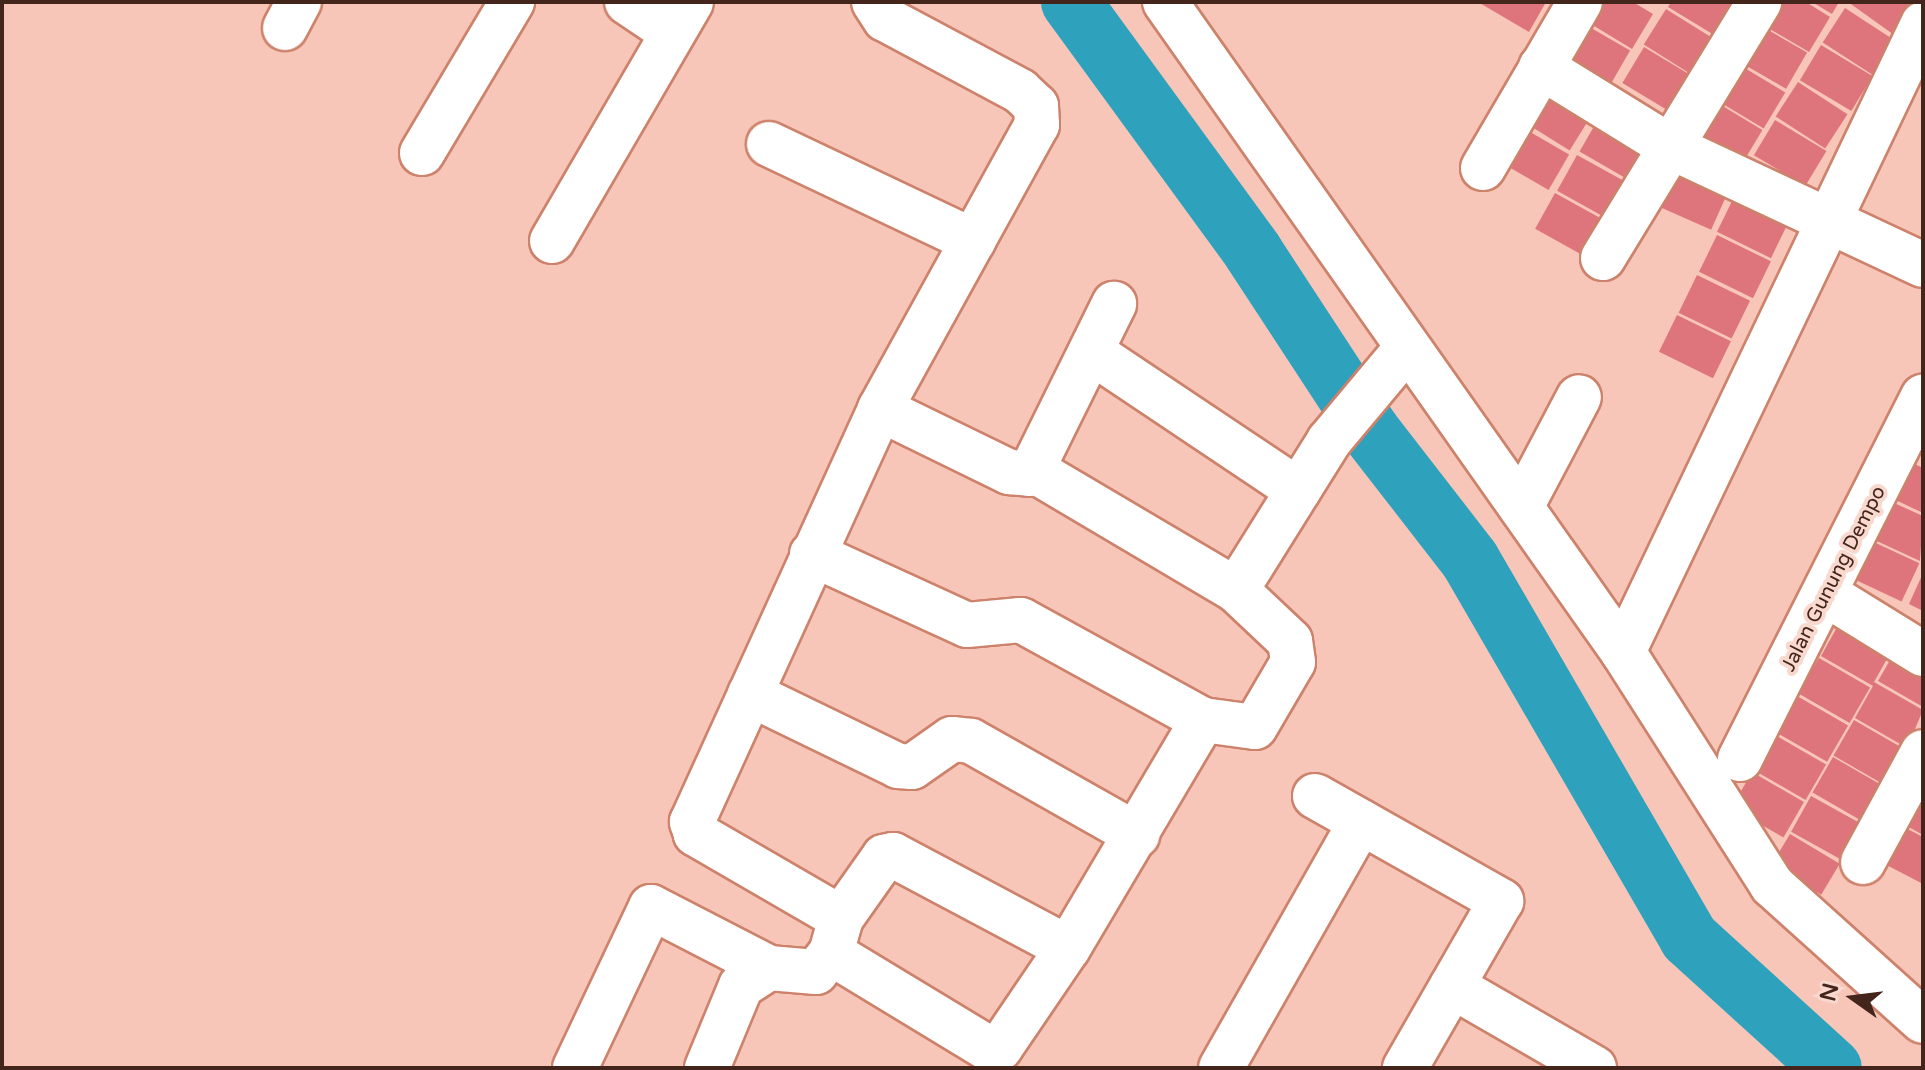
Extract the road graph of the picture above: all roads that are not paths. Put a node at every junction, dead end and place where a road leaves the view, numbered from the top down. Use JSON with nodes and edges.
{"nodes":[{"id":1,"x":512,"y":2,"type":"edge"},
{"id":2,"x":627,"y":2,"type":"edge"},
{"id":3,"x":874,"y":2,"type":"edge"},
{"id":4,"x":1165,"y":2,"type":"edge"},
{"id":5,"x":1580,"y":2,"type":"edge"},
{"id":6,"x":1759,"y":2,"type":"edge"},
{"id":7,"x":682,"y":18,"type":"edge"},
{"id":8,"x":1923,"y":24,"type":"edge"},
{"id":9,"x":1541,"y":67,"type":"junction"},
{"id":10,"x":769,"y":144,"type":"dead end"},
{"id":11,"x":1669,"y":146,"type":"junction"},
{"id":12,"x":422,"y":153,"type":"dead end"},
{"id":13,"x":1483,"y":168,"type":"dead end"},
{"id":14,"x":1833,"y":219,"type":"junction"},
{"id":15,"x":552,"y":241,"type":"dead end"},
{"id":16,"x":973,"y":241,"type":"junction"},
{"id":17,"x":1603,"y":258,"type":"dead end"},
{"id":18,"x":1923,"y":265,"type":"edge"},
{"id":19,"x":1114,"y":304,"type":"dead end"},
{"id":20,"x":1406,"y":349,"type":"junction"},
{"id":21,"x":1093,"y":353,"type":"junction"},
{"id":22,"x":1579,"y":397,"type":"dead end"},
{"id":23,"x":1923,"y":397,"type":"edge"},
{"id":24,"x":880,"y":409,"type":"junction"},
{"id":25,"x":1035,"y":471,"type":"junction"},
{"id":26,"x":1298,"y":490,"type":"junction"},
{"id":27,"x":1521,"y":507,"type":"junction"},
{"id":28,"x":812,"y":554,"type":"junction"},
{"id":29,"x":1236,"y":590,"type":"junction"},
{"id":30,"x":1829,"y":596,"type":"junction"},
{"id":31,"x":1623,"y":652,"type":"junction"},
{"id":32,"x":1923,"y":654,"type":"edge"},
{"id":33,"x":750,"y":694,"type":"junction"},
{"id":34,"x":1203,"y":720,"type":"junction"},
{"id":35,"x":1923,"y":752,"type":"edge"},
{"id":36,"x":1740,"y":759,"type":"dead end"},
{"id":37,"x":1315,"y":796,"type":"dead end"},
{"id":38,"x":1361,"y":822,"type":"junction"},
{"id":39,"x":1137,"y":835,"type":"junction"},
{"id":40,"x":1863,"y":862,"type":"dead end"},
{"id":41,"x":836,"y":935,"type":"junction"},
{"id":42,"x":1068,"y":948,"type":"junction"},
{"id":43,"x":769,"y":968,"type":"junction"},
{"id":44,"x":1452,"y":986,"type":"junction"},
{"id":45,"x":1923,"y":1021,"type":"edge"},
{"id":46,"x":575,"y":1068,"type":"edge"},
{"id":47,"x":707,"y":1068,"type":"edge"},
{"id":48,"x":1221,"y":1068,"type":"edge"},
{"id":49,"x":1405,"y":1068,"type":"edge"},
{"id":50,"x":1594,"y":1068,"type":"edge"}],
"edges":[{"from":1,"to":12,"type":"street"},
{"from":2,"to":7,"type":"street"},
{"from":3,"to":16,"type":"street"},
{"from":4,"to":20,"type":"street"},
{"from":5,"to":9,"type":"street"},
{"from":6,"to":11,"type":"street"},
{"from":7,"to":15,"type":"street"},
{"from":8,"to":14,"type":"street"},
{"from":9,"to":11,"type":"street"},
{"from":9,"to":13,"type":"street"},
{"from":10,"to":16,"type":"street"},
{"from":11,"to":14,"type":"street"},
{"from":11,"to":17,"type":"street"},
{"from":14,"to":18,"type":"street"},
{"from":14,"to":31,"type":"street"},
{"from":16,"to":24,"type":"street"},
{"from":19,"to":21,"type":"street"},
{"from":20,"to":26,"type":"street"},
{"from":20,"to":27,"type":"street"},
{"from":21,"to":25,"type":"street"},
{"from":21,"to":26,"type":"street"},
{"from":22,"to":27,"type":"street"},
{"from":23,"to":30,"type":"street","name":"Jalan Gunung Dempo"},
{"from":24,"to":25,"type":"street"},
{"from":24,"to":28,"type":"street"},
{"from":25,"to":29,"type":"street"},
{"from":26,"to":29,"type":"street"},
{"from":27,"to":31,"type":"street"},
{"from":28,"to":33,"type":"street"},
{"from":28,"to":34,"type":"street"},
{"from":29,"to":34,"type":"street"},
{"from":30,"to":32,"type":"street"},
{"from":30,"to":36,"type":"street","name":"Jalan Gunung Dempo"},
{"from":31,"to":45,"type":"street"},
{"from":33,"to":39,"type":"street"},
{"from":33,"to":41,"type":"street"},
{"from":34,"to":39,"type":"street"},
{"from":35,"to":40,"type":"street"},
{"from":37,"to":38,"type":"street"},
{"from":38,"to":44,"type":"street"},
{"from":38,"to":48,"type":"street"},
{"from":39,"to":42,"type":"street"},
{"from":41,"to":42,"type":"street"},
{"from":41,"to":42,"type":"street"},
{"from":41,"to":43,"type":"street"},
{"from":43,"to":46,"type":"street"},
{"from":43,"to":47,"type":"street"},
{"from":44,"to":49,"type":"street"},
{"from":44,"to":50,"type":"street"}]}
